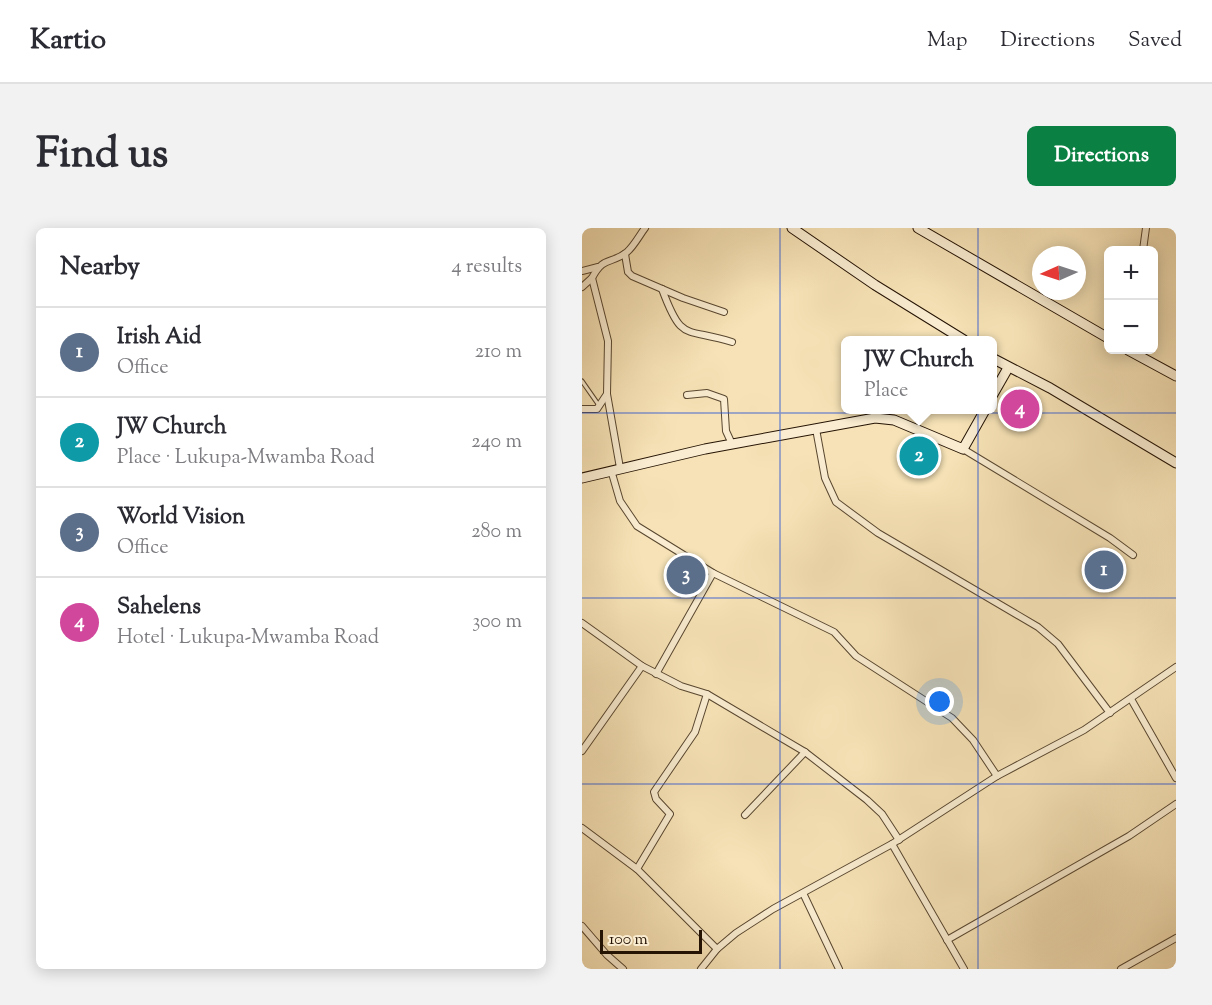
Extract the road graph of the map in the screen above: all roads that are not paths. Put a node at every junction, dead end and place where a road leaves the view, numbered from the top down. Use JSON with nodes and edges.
{"nodes":[{"id":1,"x":645,"y":228,"type":"edge"},
{"id":2,"x":792,"y":228,"type":"edge"},
{"id":3,"x":918,"y":228,"type":"edge"},
{"id":4,"x":1146,"y":228,"type":"edge"},
{"id":5,"x":1144,"y":246,"type":"edge"},
{"id":6,"x":625,"y":254,"type":"junction"},
{"id":7,"x":598,"y":267,"type":"junction"},
{"id":8,"x":582,"y":271,"type":"edge"},
{"id":9,"x":592,"y":278,"type":"junction"},
{"id":10,"x":582,"y":287,"type":"edge"},
{"id":11,"x":662,"y":289,"type":"junction"},
{"id":12,"x":724,"y":312,"type":"dead end"},
{"id":13,"x":958,"y":336,"type":"edge"},
{"id":14,"x":1104,"y":336,"type":"edge"},
{"id":15,"x":732,"y":342,"type":"dead end"},
{"id":16,"x":1138,"y":354,"type":"edge"},
{"id":17,"x":997,"y":361,"type":"edge"},
{"id":18,"x":1008,"y":368,"type":"junction"},
{"id":19,"x":1176,"y":376,"type":"edge"},
{"id":20,"x":582,"y":381,"type":"edge"},
{"id":21,"x":997,"y":389,"type":"edge"},
{"id":22,"x":607,"y":394,"type":"junction"},
{"id":23,"x":687,"y":395,"type":"dead end"},
{"id":24,"x":599,"y":406,"type":"junction"},
{"id":25,"x":582,"y":409,"type":"edge"},
{"id":26,"x":983,"y":414,"type":"edge"},
{"id":27,"x":816,"y":429,"type":"junction"},
{"id":28,"x":732,"y":444,"type":"junction"},
{"id":29,"x":963,"y":449,"type":"junction"},
{"id":30,"x":1176,"y":464,"type":"edge"},
{"id":31,"x":615,"y":469,"type":"junction"},
{"id":32,"x":582,"y":478,"type":"edge"},
{"id":33,"x":1133,"y":555,"type":"dead end"},
{"id":34,"x":713,"y":573,"type":"junction"},
{"id":35,"x":582,"y":623,"type":"edge"},
{"id":36,"x":642,"y":666,"type":"junction"},
{"id":37,"x":1176,"y":667,"type":"edge"},
{"id":38,"x":656,"y":674,"type":"junction"},
{"id":39,"x":707,"y":694,"type":"junction"},
{"id":40,"x":1131,"y":699,"type":"junction"},
{"id":41,"x":1110,"y":713,"type":"junction"},
{"id":42,"x":582,"y":751,"type":"edge"},
{"id":43,"x":805,"y":752,"type":"junction"},
{"id":44,"x":998,"y":776,"type":"junction"},
{"id":45,"x":1176,"y":778,"type":"edge"},
{"id":46,"x":1176,"y":804,"type":"edge"},
{"id":47,"x":745,"y":814,"type":"dead end"},
{"id":48,"x":582,"y":828,"type":"edge"},
{"id":49,"x":895,"y":842,"type":"junction"},
{"id":50,"x":637,"y":869,"type":"junction"},
{"id":51,"x":803,"y":893,"type":"junction"},
{"id":52,"x":582,"y":926,"type":"edge"},
{"id":53,"x":1174,"y":939,"type":"edge"},
{"id":54,"x":947,"y":940,"type":"junction"},
{"id":55,"x":1176,"y":947,"type":"edge"},
{"id":56,"x":717,"y":949,"type":"junction"},
{"id":57,"x":623,"y":969,"type":"edge"},
{"id":58,"x":701,"y":969,"type":"edge"},
{"id":59,"x":839,"y":969,"type":"edge"},
{"id":60,"x":964,"y":969,"type":"edge"},
{"id":61,"x":1121,"y":969,"type":"edge"}],
"edges":[{"from":1,"to":6,"type":"street"},
{"from":2,"to":13,"type":"street"},
{"from":3,"to":14,"type":"street"},
{"from":4,"to":5,"type":"street"},
{"from":6,"to":7,"type":"street"},
{"from":6,"to":11,"type":"street"},
{"from":7,"to":8,"type":"street"},
{"from":7,"to":9,"type":"street"},
{"from":9,"to":10,"type":"street"},
{"from":9,"to":22,"type":"street"},
{"from":11,"to":12,"type":"street"},
{"from":11,"to":15,"type":"street"},
{"from":16,"to":19,"type":"street"},
{"from":17,"to":18,"type":"street"},
{"from":18,"to":21,"type":"street"},
{"from":18,"to":30,"type":"street"},
{"from":20,"to":24,"type":"lane"},
{"from":22,"to":24,"type":"street"},
{"from":22,"to":31,"type":"street"},
{"from":23,"to":28,"type":"street"},
{"from":24,"to":25,"type":"street"},
{"from":26,"to":29,"type":"street"},
{"from":27,"to":28,"type":"street"},
{"from":27,"to":29,"type":"street"},
{"from":27,"to":41,"type":"street"},
{"from":28,"to":31,"type":"street"},
{"from":29,"to":33,"type":"street"},
{"from":31,"to":32,"type":"street"},
{"from":31,"to":34,"type":"street"},
{"from":34,"to":38,"type":"street"},
{"from":34,"to":44,"type":"street"},
{"from":35,"to":36,"type":"street"},
{"from":36,"to":38,"type":"street"},
{"from":36,"to":42,"type":"street"},
{"from":37,"to":40,"type":"street"},
{"from":38,"to":39,"type":"street"},
{"from":39,"to":43,"type":"street"},
{"from":39,"to":50,"type":"street"},
{"from":40,"to":41,"type":"street"},
{"from":40,"to":45,"type":"street"},
{"from":41,"to":44,"type":"street"},
{"from":43,"to":47,"type":"street"},
{"from":43,"to":49,"type":"street"},
{"from":44,"to":49,"type":"street"},
{"from":46,"to":54,"type":"street"},
{"from":48,"to":50,"type":"street"},
{"from":49,"to":51,"type":"street"},
{"from":49,"to":54,"type":"street"},
{"from":50,"to":56,"type":"street"},
{"from":51,"to":56,"type":"street"},
{"from":51,"to":59,"type":"street"},
{"from":52,"to":57,"type":"street"},
{"from":53,"to":55,"type":"street"},
{"from":53,"to":61,"type":"street"},
{"from":54,"to":60,"type":"street"},
{"from":56,"to":58,"type":"street"}]}
